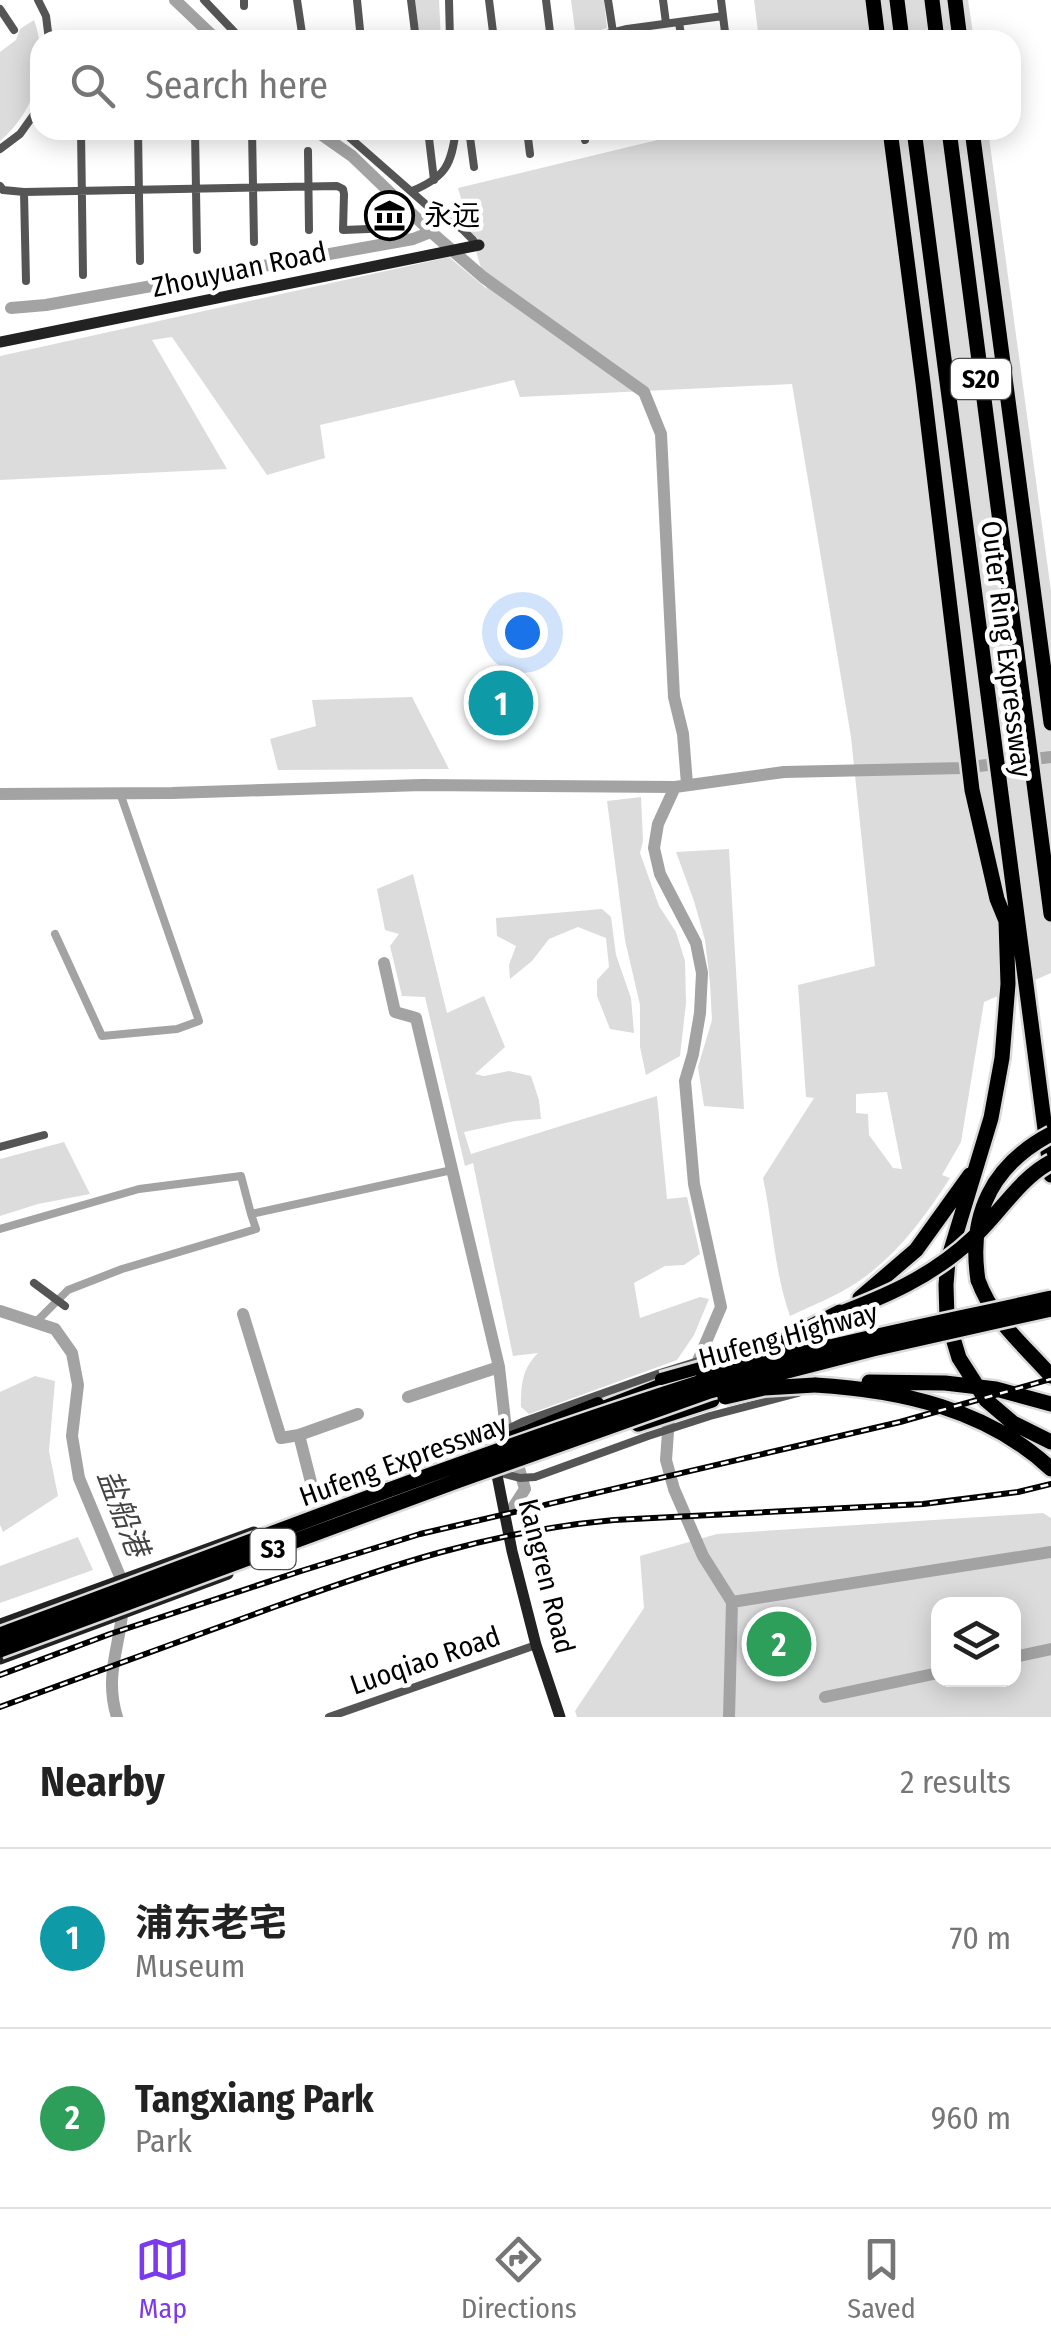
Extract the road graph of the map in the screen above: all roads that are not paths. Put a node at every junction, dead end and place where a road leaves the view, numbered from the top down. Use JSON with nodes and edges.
{"nodes":[{"id":1,"x":38,"y":0,"type":"edge"},
{"id":2,"x":204,"y":0,"type":"edge"},
{"id":3,"x":297,"y":0,"type":"edge"},
{"id":4,"x":357,"y":0,"type":"edge"},
{"id":5,"x":411,"y":0,"type":"edge"},
{"id":6,"x":449,"y":0,"type":"edge"},
{"id":7,"x":488,"y":0,"type":"edge"},
{"id":8,"x":546,"y":0,"type":"edge"},
{"id":9,"x":608,"y":0,"type":"edge"},
{"id":10,"x":663,"y":0,"type":"edge"},
{"id":11,"x":721,"y":0,"type":"edge"},
{"id":12,"x":873,"y":0,"type":"edge"},
{"id":13,"x":897,"y":0,"type":"edge"},
{"id":14,"x":932,"y":0,"type":"edge"},
{"id":15,"x":955,"y":0,"type":"edge"},
{"id":16,"x":0,"y":9,"type":"edge"},
{"id":17,"x":723,"y":16,"type":"junction"},
{"id":18,"x":666,"y":23,"type":"junction"},
{"id":19,"x":679,"y":23,"type":"junction"},
{"id":20,"x":627,"y":29,"type":"joint"},
{"id":21,"x":14,"y":30,"type":"dead end"},
{"id":22,"x":48,"y":30,"type":"edge"},
{"id":23,"x":232,"y":30,"type":"edge"},
{"id":24,"x":302,"y":30,"type":"edge"},
{"id":25,"x":361,"y":30,"type":"edge"},
{"id":26,"x":415,"y":30,"type":"edge"},
{"id":27,"x":450,"y":30,"type":"edge"},
{"id":28,"x":492,"y":30,"type":"edge"},
{"id":29,"x":550,"y":30,"type":"edge"},
{"id":30,"x":612,"y":30,"type":"edge"},
{"id":31,"x":622,"y":30,"type":"edge"},
{"id":32,"x":680,"y":30,"type":"edge"},
{"id":33,"x":725,"y":30,"type":"edge"},
{"id":34,"x":877,"y":30,"type":"edge"},
{"id":35,"x":901,"y":30,"type":"edge"},
{"id":36,"x":936,"y":30,"type":"edge"},
{"id":37,"x":959,"y":30,"type":"edge"},
{"id":38,"x":30,"y":120,"type":"edge"},
{"id":39,"x":81,"y":140,"type":"edge"},
{"id":40,"x":138,"y":140,"type":"edge"},
{"id":41,"x":196,"y":140,"type":"edge"},
{"id":42,"x":252,"y":140,"type":"edge"},
{"id":43,"x":353,"y":140,"type":"edge"},
{"id":44,"x":429,"y":140,"type":"edge"},
{"id":45,"x":454,"y":140,"type":"edge"},
{"id":46,"x":470,"y":140,"type":"edge"},
{"id":47,"x":528,"y":140,"type":"edge"},
{"id":48,"x":891,"y":140,"type":"edge"},
{"id":49,"x":915,"y":140,"type":"edge"},
{"id":50,"x":950,"y":140,"type":"edge"},
{"id":51,"x":973,"y":140,"type":"edge"},
{"id":52,"x":0,"y":150,"type":"edge"},
{"id":53,"x":308,"y":151,"type":"dead end"},
{"id":54,"x":530,"y":154,"type":"dead end"},
{"id":55,"x":474,"y":167,"type":"dead end"},
{"id":56,"x":434,"y":180,"type":"junction"},
{"id":57,"x":0,"y":186,"type":"edge"},
{"id":58,"x":252,"y":187,"type":"junction"},
{"id":59,"x":195,"y":188,"type":"junction"},
{"id":60,"x":308,"y":188,"type":"junction"},
{"id":61,"x":140,"y":190,"type":"junction"},
{"id":62,"x":412,"y":190,"type":"junction"},
{"id":63,"x":82,"y":191,"type":"junction"},
{"id":64,"x":24,"y":192,"type":"junction"},
{"id":65,"x":369,"y":228,"type":"dead end"},
{"id":66,"x":309,"y":230,"type":"dead end"},
{"id":67,"x":254,"y":242,"type":"dead end"},
{"id":68,"x":476,"y":242,"type":"joint"},
{"id":69,"x":197,"y":250,"type":"dead end"},
{"id":70,"x":140,"y":262,"type":"dead end"},
{"id":71,"x":83,"y":276,"type":"dead end"},
{"id":72,"x":26,"y":281,"type":"dead end"},
{"id":73,"x":0,"y":342,"type":"edge"},
{"id":74,"x":1051,"y":723,"type":"edge"},
{"id":75,"x":1041,"y":838,"type":"junction"},
{"id":76,"x":1051,"y":853,"type":"edge"},
{"id":77,"x":1014,"y":899,"type":"junction"},
{"id":78,"x":1051,"y":914,"type":"edge"},
{"id":79,"x":1006,"y":921,"type":"junction"},
{"id":80,"x":1051,"y":1134,"type":"edge"},
{"id":81,"x":44,"y":1135,"type":"dead end"},
{"id":82,"x":0,"y":1147,"type":"edge"},
{"id":83,"x":1051,"y":1162,"type":"edge"},
{"id":84,"x":975,"y":1168,"type":"junction"},
{"id":85,"x":1051,"y":1174,"type":"edge"},
{"id":86,"x":34,"y":1283,"type":"dead end"},
{"id":87,"x":1051,"y":1295,"type":"edge"},
{"id":88,"x":65,"y":1306,"type":"dead end"},
{"id":89,"x":1051,"y":1311,"type":"edge"},
{"id":90,"x":832,"y":1317,"type":"junction"},
{"id":91,"x":661,"y":1376,"type":"junction"},
{"id":92,"x":1051,"y":1376,"type":"edge"},
{"id":93,"x":815,"y":1385,"type":"junction"},
{"id":94,"x":1051,"y":1404,"type":"edge"},
{"id":95,"x":544,"y":1442,"type":"junction"},
{"id":96,"x":1051,"y":1442,"type":"edge"},
{"id":97,"x":491,"y":1444,"type":"junction"},
{"id":98,"x":500,"y":1467,"type":"junction"},
{"id":99,"x":1051,"y":1469,"type":"edge"},
{"id":100,"x":0,"y":1624,"type":"edge"},
{"id":101,"x":0,"y":1635,"type":"edge"},
{"id":102,"x":536,"y":1645,"type":"junction"},
{"id":103,"x":0,"y":1650,"type":"edge"},
{"id":104,"x":0,"y":1659,"type":"edge"},
{"id":105,"x":330,"y":1717,"type":"edge"},
{"id":106,"x":560,"y":1717,"type":"edge"}],
"edges":[{"from":1,"to":22,"type":"street"},
{"from":2,"to":23,"type":"street"},
{"from":3,"to":24,"type":"street"},
{"from":4,"to":25,"type":"street"},
{"from":5,"to":26,"type":"street"},
{"from":6,"to":27,"type":"street"},
{"from":7,"to":28,"type":"street"},
{"from":8,"to":29,"type":"street"},
{"from":9,"to":30,"type":"street"},
{"from":10,"to":18,"type":"street"},
{"from":11,"to":17,"type":"street"},
{"from":12,"to":34,"type":"highway"},
{"from":13,"to":35,"type":"highway"},
{"from":14,"to":36,"type":"highway"},
{"from":15,"to":37,"type":"highway"},
{"from":16,"to":21,"type":"street"},
{"from":17,"to":19,"type":"street"},
{"from":17,"to":33,"type":"street"},
{"from":18,"to":19,"type":"street"},
{"from":18,"to":20,"type":"street"},
{"from":19,"to":32,"type":"street"},
{"from":20,"to":31,"type":"street"},
{"from":38,"to":52,"type":"street"},
{"from":39,"to":63,"type":"street"},
{"from":40,"to":61,"type":"street"},
{"from":41,"to":59,"type":"street"},
{"from":42,"to":58,"type":"street"},
{"from":43,"to":62,"type":"street"},
{"from":44,"to":56,"type":"street"},
{"from":45,"to":56,"type":"street"},
{"from":46,"to":55,"type":"street"},
{"from":47,"to":54,"type":"street"},
{"from":48,"to":79,"type":"highway"},
{"from":49,"to":77,"type":"highway","name":"Outer Ring Expressway","number":"S20"},
{"from":50,"to":75,"type":"highway","name":"Outer Ring Expressway","number":"S20"},
{"from":51,"to":74,"type":"highway"},
{"from":53,"to":60,"type":"street"},
{"from":56,"to":62,"type":"street"},
{"from":57,"to":64,"type":"street"},
{"from":58,"to":59,"type":"street"},
{"from":58,"to":60,"type":"street"},
{"from":58,"to":67,"type":"street"},
{"from":59,"to":61,"type":"street"},
{"from":59,"to":69,"type":"street"},
{"from":60,"to":65,"type":"street"},
{"from":60,"to":66,"type":"street"},
{"from":61,"to":63,"type":"street"},
{"from":61,"to":70,"type":"street"},
{"from":62,"to":68,"type":"street"},
{"from":63,"to":64,"type":"street"},
{"from":63,"to":71,"type":"street"},
{"from":64,"to":72,"type":"street"},
{"from":68,"to":73,"type":"main road","name":"Zhouyuan Road"},
{"from":75,"to":76,"type":"highway"},
{"from":75,"to":78,"type":"highway","name":"Outer Ring Expressway","number":"S20"},
{"from":77,"to":79,"type":"highway"},
{"from":77,"to":85,"type":"highway","name":"Outer Ring Expressway","number":"S20"},
{"from":79,"to":84,"type":"highway"},
{"from":80,"to":92,"type":"highway","bridge":true},
{"from":81,"to":82,"type":"street"},
{"from":83,"to":90,"type":"highway","bridge":true},
{"from":84,"to":90,"type":"highway","bridge":true},
{"from":84,"to":96,"type":"highway"},
{"from":86,"to":88,"type":"street"},
{"from":87,"to":91,"type":"main road","bridge":true},
{"from":87,"to":95,"type":"highway","name":"Hufeng Highway","number":"S3","bridge":true},
{"from":89,"to":95,"type":"highway","name":"Hufeng Highway","number":"S3","bridge":true},
{"from":89,"to":98,"type":"main road","bridge":true},
{"from":90,"to":95,"type":"highway","bridge":true},
{"from":91,"to":97,"type":"main road"},
{"from":91,"to":98,"type":"street","bridge":true},
{"from":93,"to":94,"type":"highway"},
{"from":93,"to":95,"type":"highway","bridge":true},
{"from":93,"to":99,"type":"highway"},
{"from":95,"to":101,"type":"highway","name":"Hufeng Expressway","number":"S3","bridge":true},
{"from":95,"to":103,"type":"highway","name":"Hufeng Expressway","number":"S3","bridge":true},
{"from":97,"to":98,"type":"main road","name":"Kangren Road"},
{"from":97,"to":100,"type":"main road","bridge":true},
{"from":98,"to":102,"type":"main road","name":"Kangren Road"},
{"from":98,"to":104,"type":"main road","bridge":true},
{"from":102,"to":105,"type":"street","name":"Luoqiao Road"},
{"from":102,"to":106,"type":"main road","name":"Kangren Road"}]}
